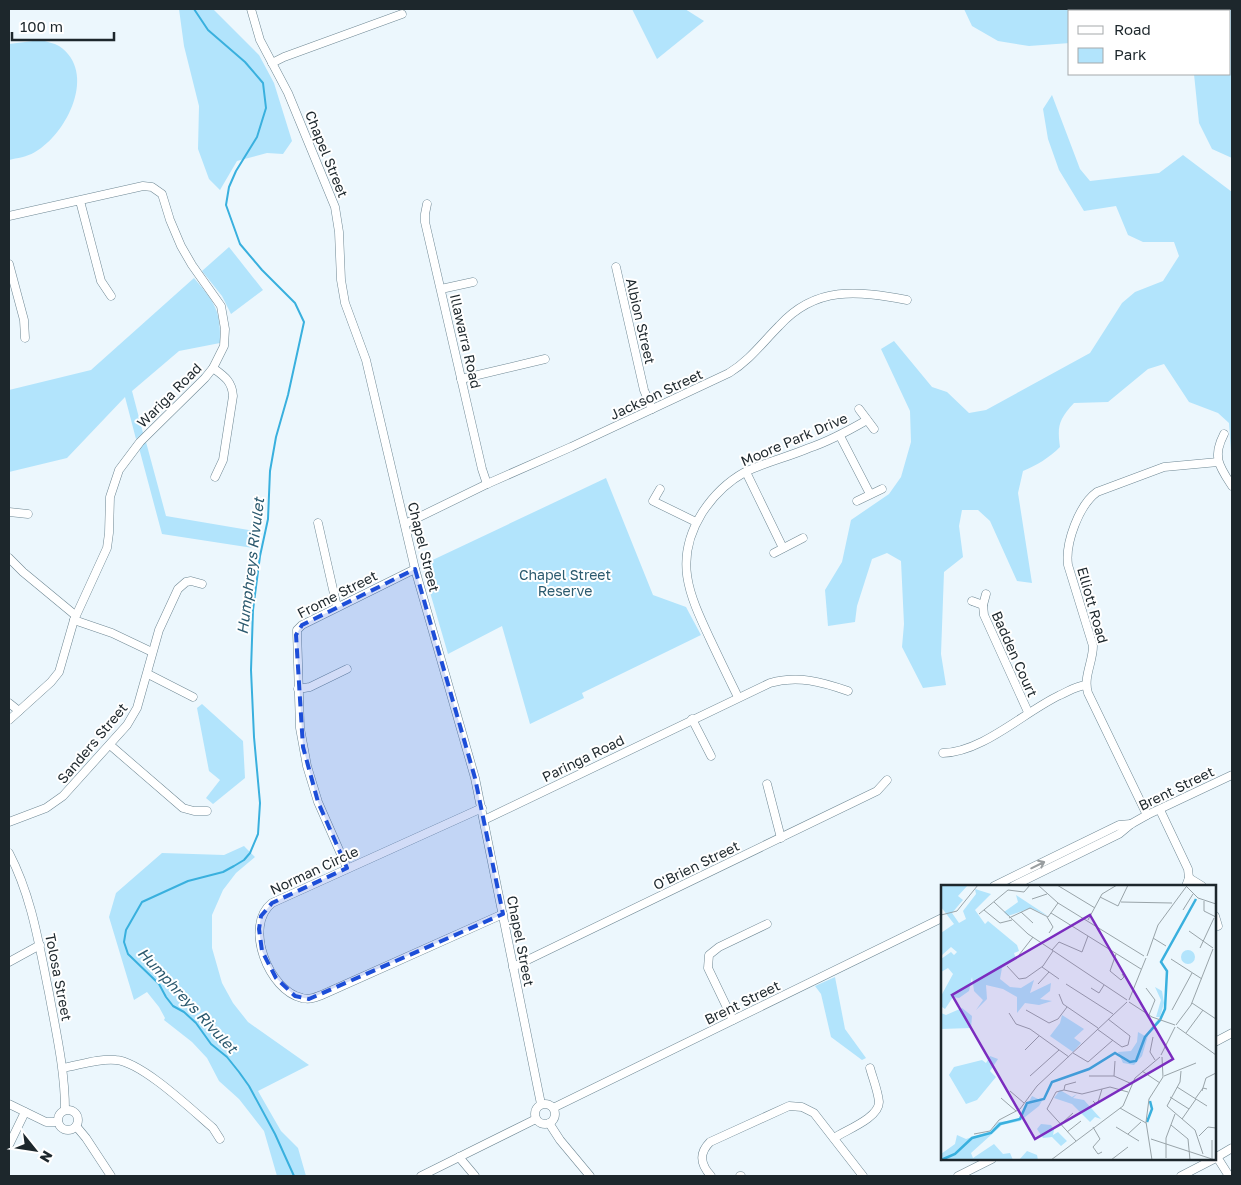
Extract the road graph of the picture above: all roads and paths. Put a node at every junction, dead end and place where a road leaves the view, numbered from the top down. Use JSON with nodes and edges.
{"nodes":[{"id":1,"x":251,"y":9,"type":"edge"},
{"id":2,"x":402,"y":14,"type":"dead end"},
{"id":3,"x":272,"y":63,"type":"junction"},
{"id":4,"x":80,"y":201,"type":"junction"},
{"id":5,"x":426,"y":204,"type":"dead end"},
{"id":6,"x":9,"y":216,"type":"edge"},
{"id":7,"x":9,"y":264,"type":"edge"},
{"id":8,"x":616,"y":266,"type":"dead end"},
{"id":9,"x":473,"y":282,"type":"dead end"},
{"id":10,"x":441,"y":289,"type":"junction"},
{"id":11,"x":111,"y":296,"type":"dead end"},
{"id":12,"x":907,"y":300,"type":"dead end"},
{"id":13,"x":25,"y":338,"type":"dead end"},
{"id":14,"x":545,"y":359,"type":"dead end"},
{"id":15,"x":212,"y":368,"type":"junction"},
{"id":16,"x":461,"y":379,"type":"junction"},
{"id":17,"x":652,"y":409,"type":"junction"},
{"id":18,"x":859,"y":409,"type":"dead end"},
{"id":19,"x":867,"y":420,"type":"junction"},
{"id":20,"x":874,"y":429,"type":"dead end"},
{"id":21,"x":1224,"y":434,"type":"dead end"},
{"id":22,"x":840,"y":436,"type":"junction"},
{"id":23,"x":1218,"y":462,"type":"junction"},
{"id":24,"x":746,"y":472,"type":"junction"},
{"id":25,"x":216,"y":477,"type":"dead end"},
{"id":26,"x":487,"y":484,"type":"junction"},
{"id":27,"x":1232,"y":486,"type":"edge"},
{"id":28,"x":882,"y":488,"type":"dead end"},
{"id":29,"x":660,"y":489,"type":"dead end"},
{"id":30,"x":870,"y":494,"type":"junction"},
{"id":31,"x":857,"y":501,"type":"dead end"},
{"id":32,"x":9,"y":512,"type":"edge"},
{"id":33,"x":28,"y":514,"type":"dead end"},
{"id":34,"x":696,"y":522,"type":"junction"},
{"id":35,"x":318,"y":523,"type":"dead end"},
{"id":36,"x":405,"y":524,"type":"junction"},
{"id":37,"x":803,"y":538,"type":"dead end"},
{"id":38,"x":783,"y":548,"type":"junction"},
{"id":39,"x":774,"y":553,"type":"dead end"},
{"id":40,"x":9,"y":558,"type":"edge"},
{"id":41,"x":415,"y":568,"type":"junction"},
{"id":42,"x":202,"y":584,"type":"dead end"},
{"id":43,"x":986,"y":594,"type":"dead end"},
{"id":44,"x":972,"y":601,"type":"dead end"},
{"id":45,"x":983,"y":605,"type":"junction"},
{"id":46,"x":337,"y":607,"type":"junction"},
{"id":47,"x":74,"y":617,"type":"junction"},
{"id":48,"x":152,"y":652,"type":"junction"},
{"id":49,"x":347,"y":670,"type":"dead end"},
{"id":50,"x":148,"y":674,"type":"junction"},
{"id":51,"x":1086,"y":685,"type":"junction"},
{"id":52,"x":298,"y":689,"type":"junction"},
{"id":53,"x":848,"y":691,"type":"dead end"},
{"id":54,"x":193,"y":697,"type":"dead end"},
{"id":55,"x":738,"y":697,"type":"junction"},
{"id":56,"x":9,"y":703,"type":"edge"},
{"id":57,"x":19,"y":711,"type":"junction"},
{"id":58,"x":1028,"y":712,"type":"junction"},
{"id":59,"x":692,"y":719,"type":"junction"},
{"id":60,"x":9,"y":720,"type":"edge"},
{"id":61,"x":110,"y":745,"type":"junction"},
{"id":62,"x":943,"y":753,"type":"dead end"},
{"id":63,"x":710,"y":756,"type":"dead end"},
{"id":64,"x":1232,"y":775,"type":"edge"},
{"id":65,"x":887,"y":780,"type":"dead end"},
{"id":66,"x":767,"y":784,"type":"dead end"},
{"id":67,"x":482,"y":808,"type":"junction"},
{"id":68,"x":207,"y":810,"type":"dead end"},
{"id":69,"x":1160,"y":810,"type":"junction"},
{"id":70,"x":1147,"y":815,"type":"junction"},
{"id":71,"x":484,"y":820,"type":"junction"},
{"id":72,"x":9,"y":822,"type":"edge"},
{"id":73,"x":1131,"y":824,"type":"junction"},
{"id":74,"x":780,"y":838,"type":"junction"},
{"id":75,"x":9,"y":853,"type":"edge"},
{"id":76,"x":347,"y":868,"type":"junction"},
{"id":77,"x":1189,"y":878,"type":"junction"},
{"id":78,"x":996,"y":885,"type":"edge"},
{"id":79,"x":1015,"y":885,"type":"edge"},
{"id":80,"x":1186,"y":885,"type":"edge"},
{"id":81,"x":1200,"y":885,"type":"edge"},
{"id":82,"x":503,"y":914,"type":"junction"},
{"id":83,"x":941,"y":918,"type":"edge"},
{"id":84,"x":1216,"y":919,"type":"edge"},
{"id":85,"x":767,"y":924,"type":"dead end"},
{"id":86,"x":1218,"y":926,"type":"dead end"},
{"id":87,"x":40,"y":945,"type":"junction"},
{"id":88,"x":9,"y":962,"type":"edge"},
{"id":89,"x":513,"y":967,"type":"junction"},
{"id":90,"x":733,"y":1020,"type":"junction"},
{"id":91,"x":1232,"y":1033,"type":"edge"},
{"id":92,"x":1216,"y":1041,"type":"edge"},
{"id":93,"x":63,"y":1068,"type":"junction"},
{"id":94,"x":870,"y":1068,"type":"dead end"},
{"id":95,"x":9,"y":1104,"type":"edge"},
{"id":96,"x":541,"y":1104,"type":"junction"},
{"id":97,"x":553,"y":1108,"type":"junction"},
{"id":98,"x":65,"y":1110,"type":"junction"},
{"id":99,"x":25,"y":1112,"type":"junction"},
{"id":100,"x":536,"y":1119,"type":"junction"},
{"id":101,"x":58,"y":1122,"type":"junction"},
{"id":102,"x":549,"y":1123,"type":"junction"},
{"id":103,"x":76,"y":1126,"type":"junction"},
{"id":104,"x":834,"y":1138,"type":"junction"},
{"id":105,"x":220,"y":1139,"type":"dead end"},
{"id":106,"x":9,"y":1145,"type":"edge"},
{"id":107,"x":1232,"y":1148,"type":"edge"},
{"id":108,"x":460,"y":1157,"type":"junction"},
{"id":109,"x":1216,"y":1157,"type":"edge"},
{"id":110,"x":1216,"y":1159,"type":"edge"},
{"id":111,"x":990,"y":1160,"type":"edge"},
{"id":112,"x":1211,"y":1160,"type":"edge"},
{"id":113,"x":111,"y":1176,"type":"edge"},
{"id":114,"x":421,"y":1176,"type":"edge"},
{"id":115,"x":475,"y":1176,"type":"edge"},
{"id":116,"x":590,"y":1176,"type":"edge"},
{"id":117,"x":711,"y":1176,"type":"edge"},
{"id":118,"x":863,"y":1176,"type":"edge"},
{"id":119,"x":958,"y":1176,"type":"edge"},
{"id":120,"x":1181,"y":1176,"type":"edge"},
{"id":121,"x":1229,"y":1176,"type":"edge"}],
"edges":[{"from":1,"to":3,"type":"street","name":"Chapel Street"},
{"from":2,"to":3,"type":"street"},
{"from":3,"to":36,"type":"street","name":"Chapel Street"},
{"from":4,"to":6,"type":"street","name":"Wariga Road"},
{"from":4,"to":11,"type":"street"},
{"from":4,"to":15,"type":"street","name":"Wariga Road"},
{"from":5,"to":10,"type":"street","name":"Illawarra Road"},
{"from":7,"to":13,"type":"street"},
{"from":8,"to":17,"type":"street","name":"Albion Street"},
{"from":9,"to":10,"type":"street"},
{"from":10,"to":16,"type":"street","name":"Illawarra Road"},
{"from":12,"to":17,"type":"street","name":"Jackson Street"},
{"from":14,"to":16,"type":"street"},
{"from":15,"to":25,"type":"street"},
{"from":15,"to":47,"type":"street","name":"Wariga Road"},
{"from":16,"to":26,"type":"street","name":"Illawarra Road"},
{"from":17,"to":26,"type":"street","name":"Jackson Street"},
{"from":18,"to":19,"type":"street","name":"Moore Park Drive"},
{"from":19,"to":20,"type":"street","name":"Moore Park Drive"},
{"from":19,"to":22,"type":"street","name":"Moore Park Drive"},
{"from":21,"to":23,"type":"street"},
{"from":22,"to":24,"type":"street","name":"Moore Park Drive"},
{"from":22,"to":30,"type":"street"},
{"from":23,"to":27,"type":"street"},
{"from":23,"to":51,"type":"street","name":"Elliott Road"},
{"from":24,"to":34,"type":"street","name":"Moore Park Drive"},
{"from":24,"to":38,"type":"street"},
{"from":26,"to":36,"type":"street","name":"Jackson Street"},
{"from":28,"to":30,"type":"street"},
{"from":29,"to":34,"type":"street"},
{"from":30,"to":31,"type":"street"},
{"from":32,"to":33,"type":"street"},
{"from":34,"to":55,"type":"street","name":"Moore Park Drive"},
{"from":35,"to":46,"type":"street"},
{"from":36,"to":41,"type":"street","name":"Chapel Street"},
{"from":37,"to":38,"type":"street"},
{"from":38,"to":39,"type":"street"},
{"from":40,"to":47,"type":"street"},
{"from":41,"to":46,"type":"street","name":"Frome Street"},
{"from":41,"to":67,"type":"street","name":"Chapel Street"},
{"from":42,"to":48,"type":"street","name":"Sanders Street"},
{"from":43,"to":45,"type":"street","name":"Badden Court"},
{"from":44,"to":45,"type":"street","name":"Badden Court"},
{"from":45,"to":58,"type":"street","name":"Badden Court"},
{"from":46,"to":52,"type":"street","name":"Frome Street"},
{"from":47,"to":48,"type":"street"},
{"from":47,"to":57,"type":"street","name":"Wariga Road"},
{"from":48,"to":50,"type":"street","name":"Sanders Street"},
{"from":49,"to":52,"type":"street"},
{"from":50,"to":54,"type":"street"},
{"from":50,"to":61,"type":"street","name":"Sanders Street"},
{"from":51,"to":58,"type":"street"},
{"from":51,"to":70,"type":"street"},
{"from":52,"to":76,"type":"street","name":"Frome Street"},
{"from":53,"to":55,"type":"street","name":"Paringa Road"},
{"from":55,"to":59,"type":"street","name":"Paringa Road"},
{"from":56,"to":57,"type":"street"},
{"from":57,"to":60,"type":"street","name":"Wariga Road"},
{"from":58,"to":62,"type":"street"},
{"from":59,"to":63,"type":"street"},
{"from":59,"to":71,"type":"street","name":"Paringa Road"},
{"from":61,"to":68,"type":"street"},
{"from":61,"to":72,"type":"street","name":"Sanders Street"},
{"from":64,"to":69,"type":"street","name":"Brent Street"},
{"from":65,"to":74,"type":"street","name":"O'Brien Street"},
{"from":66,"to":74,"type":"street"},
{"from":67,"to":71,"type":"street","name":"Chapel Street"},
{"from":67,"to":76,"type":"street","name":"Norman Circle"},
{"from":69,"to":70,"type":"street","name":"Brent Street"},
{"from":69,"to":77,"type":"street"},
{"from":70,"to":73,"type":"street","name":"Brent Street"},
{"from":71,"to":82,"type":"street","name":"Chapel Street"},
{"from":78,"to":73,"type":"street","name":"Brent Street","one_way":true},
{"from":73,"to":79,"type":"street","name":"Brent Street"},
{"from":74,"to":89,"type":"street","name":"O'Brien Street"},
{"from":75,"to":87,"type":"street","name":"Tolosa Street"},
{"from":76,"to":82,"type":"street","name":"Norman Circle"},
{"from":77,"to":80,"type":"street"},
{"from":77,"to":81,"type":"street"},
{"from":82,"to":89,"type":"street","name":"Chapel Street"},
{"from":83,"to":90,"type":"street","name":"Brent Street"},
{"from":84,"to":86,"type":"street"},
{"from":85,"to":90,"type":"street"},
{"from":87,"to":88,"type":"street"},
{"from":87,"to":93,"type":"street","name":"Tolosa Street"},
{"from":89,"to":96,"type":"street","name":"Chapel Street"},
{"from":90,"to":97,"type":"street","name":"Brent Street"},
{"from":91,"to":92,"type":"street"},
{"from":93,"to":98,"type":"street","name":"Tolosa Street"},
{"from":93,"to":105,"type":"street"},
{"from":94,"to":104,"type":"street"},
{"from":95,"to":99,"type":"street"},
{"from":96,"to":97,"type":"street"},
{"from":96,"to":100,"type":"street"},
{"from":97,"to":102,"type":"street"},
{"from":98,"to":101,"type":"street"},
{"from":98,"to":103,"type":"street"},
{"from":99,"to":101,"type":"street"},
{"from":99,"to":106,"type":"street"},
{"from":100,"to":102,"type":"street"},
{"from":100,"to":108,"type":"street"},
{"from":101,"to":103,"type":"street"},
{"from":102,"to":116,"type":"street"},
{"from":103,"to":113,"type":"street"},
{"from":104,"to":117,"type":"street"},
{"from":104,"to":118,"type":"street"},
{"from":107,"to":109,"type":"street"},
{"from":108,"to":114,"type":"street"},
{"from":108,"to":115,"type":"street"},
{"from":110,"to":121,"type":"street"},
{"from":111,"to":119,"type":"street"},
{"from":112,"to":120,"type":"street"}]}
